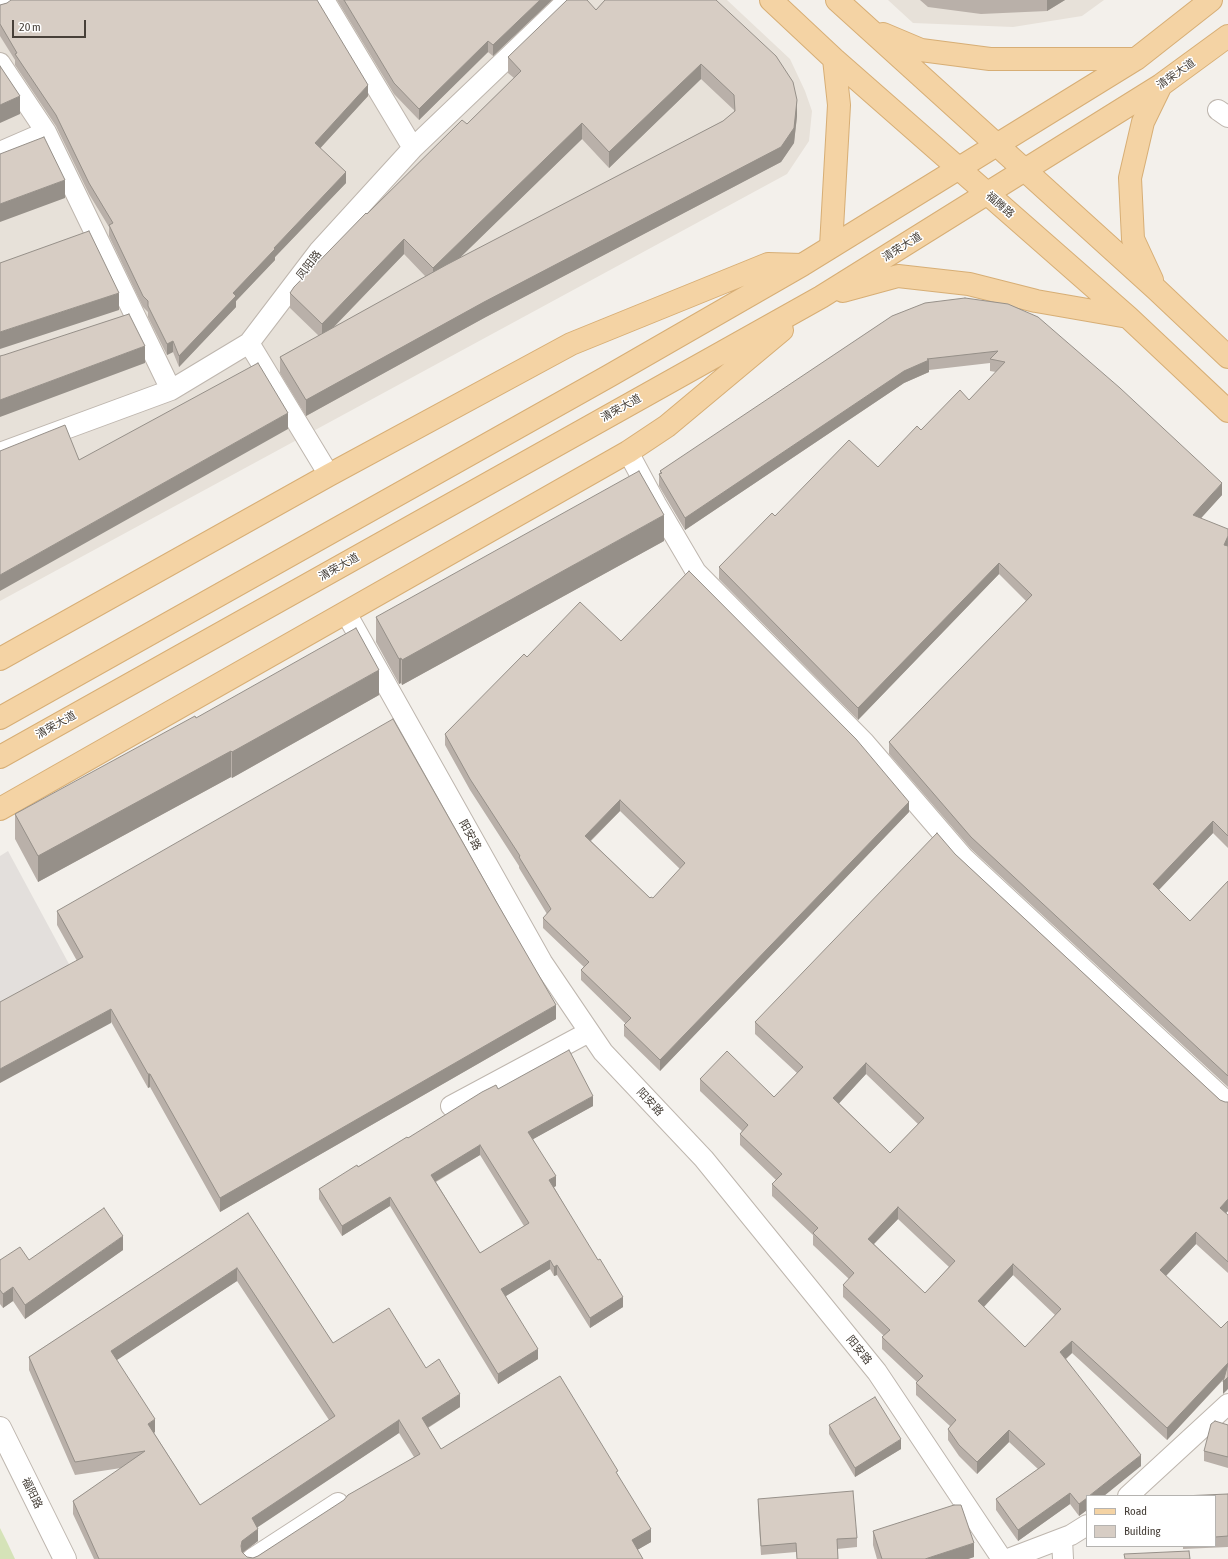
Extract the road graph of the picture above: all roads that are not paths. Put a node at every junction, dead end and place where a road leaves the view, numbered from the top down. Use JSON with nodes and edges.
{"nodes":[{"id":1,"x":8,"y":0,"type":"edge"},
{"id":2,"x":324,"y":0,"type":"edge"},
{"id":3,"x":568,"y":0,"type":"edge"},
{"id":4,"x":771,"y":0,"type":"edge"},
{"id":5,"x":837,"y":0,"type":"edge"},
{"id":6,"x":1211,"y":0,"type":"edge"},
{"id":7,"x":0,"y":5,"type":"edge"},
{"id":8,"x":868,"y":28,"type":"junction"},
{"id":9,"x":1228,"y":36,"type":"edge"},
{"id":10,"x":834,"y":59,"type":"junction"},
{"id":11,"x":1136,"y":59,"type":"junction"},
{"id":12,"x":0,"y":63,"type":"edge"},
{"id":13,"x":1161,"y":85,"type":"junction"},
{"id":14,"x":46,"y":132,"type":"junction"},
{"id":15,"x":997,"y":144,"type":"junction"},
{"id":16,"x":413,"y":148,"type":"junction"},
{"id":17,"x":0,"y":152,"type":"edge"},
{"id":18,"x":958,"y":168,"type":"junction"},
{"id":19,"x":1025,"y":170,"type":"junction"},
{"id":20,"x":988,"y":193,"type":"junction"},
{"id":21,"x":831,"y":246,"type":"junction"},
{"id":22,"x":802,"y":265,"type":"junction"},
{"id":23,"x":1156,"y":289,"type":"junction"},
{"id":24,"x":821,"y":297,"type":"junction"},
{"id":25,"x":1128,"y":317,"type":"junction"},
{"id":26,"x":249,"y":343,"type":"junction"},
{"id":27,"x":1228,"y":357,"type":"edge"},
{"id":28,"x":171,"y":390,"type":"junction"},
{"id":29,"x":1228,"y":411,"type":"edge"},
{"id":30,"x":628,"y":452,"type":"junction"},
{"id":31,"x":0,"y":454,"type":"edge"},
{"id":32,"x":329,"y":475,"type":"junction"},
{"id":33,"x":346,"y":613,"type":"junction"},
{"id":34,"x":0,"y":659,"type":"edge"},
{"id":35,"x":0,"y":718,"type":"edge"},
{"id":36,"x":0,"y":757,"type":"edge"},
{"id":37,"x":0,"y":809,"type":"edge"},
{"id":38,"x":589,"y":1032,"type":"junction"},
{"id":39,"x":1228,"y":1103,"type":"edge"},
{"id":40,"x":451,"y":1106,"type":"dead end"},
{"id":41,"x":1228,"y":1404,"type":"edge"},
{"id":42,"x":0,"y":1428,"type":"edge"},
{"id":43,"x":1129,"y":1495,"type":"edge"},
{"id":44,"x":338,"y":1503,"type":"edge"},
{"id":45,"x":1086,"y":1526,"type":"edge"},
{"id":46,"x":1062,"y":1539,"type":"junction"},
{"id":47,"x":64,"y":1559,"type":"edge"},
{"id":48,"x":252,"y":1559,"type":"edge"},
{"id":49,"x":1002,"y":1559,"type":"edge"},
{"id":50,"x":1008,"y":1559,"type":"edge"},
{"id":51,"x":1063,"y":1559,"type":"edge"}],
"edges":[{"from":1,"to":7,"type":"street"},
{"from":2,"to":16,"type":"street"},
{"from":3,"to":16,"type":"street","name":"凤阳路"},
{"from":4,"to":10,"type":"main road","name":"福腾路"},
{"from":5,"to":8,"type":"main road"},
{"from":6,"to":11,"type":"main road"},
{"from":8,"to":11,"type":"main road"},
{"from":8,"to":15,"type":"main road"},
{"from":9,"to":13,"type":"main road","name":"清荣大道"},
{"from":10,"to":18,"type":"main road","name":"福腾路"},
{"from":10,"to":21,"type":"main road"},
{"from":11,"to":15,"type":"main road"},
{"from":12,"to":14,"type":"street"},
{"from":13,"to":19,"type":"main road","name":"清荣大道"},
{"from":13,"to":23,"type":"main road"},
{"from":14,"to":17,"type":"street"},
{"from":14,"to":28,"type":"street"},
{"from":15,"to":18,"type":"main road"},
{"from":15,"to":19,"type":"main road"},
{"from":16,"to":26,"type":"street","name":"凤阳路"},
{"from":18,"to":20,"type":"main road","name":"福腾路"},
{"from":18,"to":21,"type":"main road"},
{"from":19,"to":20,"type":"main road","name":"清荣大道"},
{"from":19,"to":23,"type":"main road"},
{"from":20,"to":24,"type":"main road","name":"清荣大道"},
{"from":20,"to":25,"type":"main road","name":"福腾路"},
{"from":21,"to":22,"type":"main road"},
{"from":22,"to":32,"type":"main road"},
{"from":22,"to":35,"type":"main road"},
{"from":23,"to":27,"type":"main road"},
{"from":24,"to":25,"type":"main road"},
{"from":24,"to":30,"type":"main road"},
{"from":24,"to":36,"type":"main road","name":"清荣大道"},
{"from":25,"to":29,"type":"main road","name":"福腾路"},
{"from":26,"to":28,"type":"street","name":"凤阳路"},
{"from":26,"to":32,"type":"street"},
{"from":28,"to":31,"type":"street","name":"凤阳路"},
{"from":30,"to":33,"type":"main road"},
{"from":30,"to":39,"type":"street"},
{"from":32,"to":34,"type":"main road"},
{"from":33,"to":37,"type":"main road"},
{"from":33,"to":38,"type":"street","name":"阳安路"},
{"from":38,"to":40,"type":"street"},
{"from":38,"to":49,"type":"street","name":"阳安路"},
{"from":41,"to":43,"type":"street"},
{"from":42,"to":47,"type":"street","name":"福阳路"},
{"from":44,"to":48,"type":"street"},
{"from":45,"to":46,"type":"street"},
{"from":46,"to":50,"type":"street"},
{"from":46,"to":51,"type":"street"}]}
